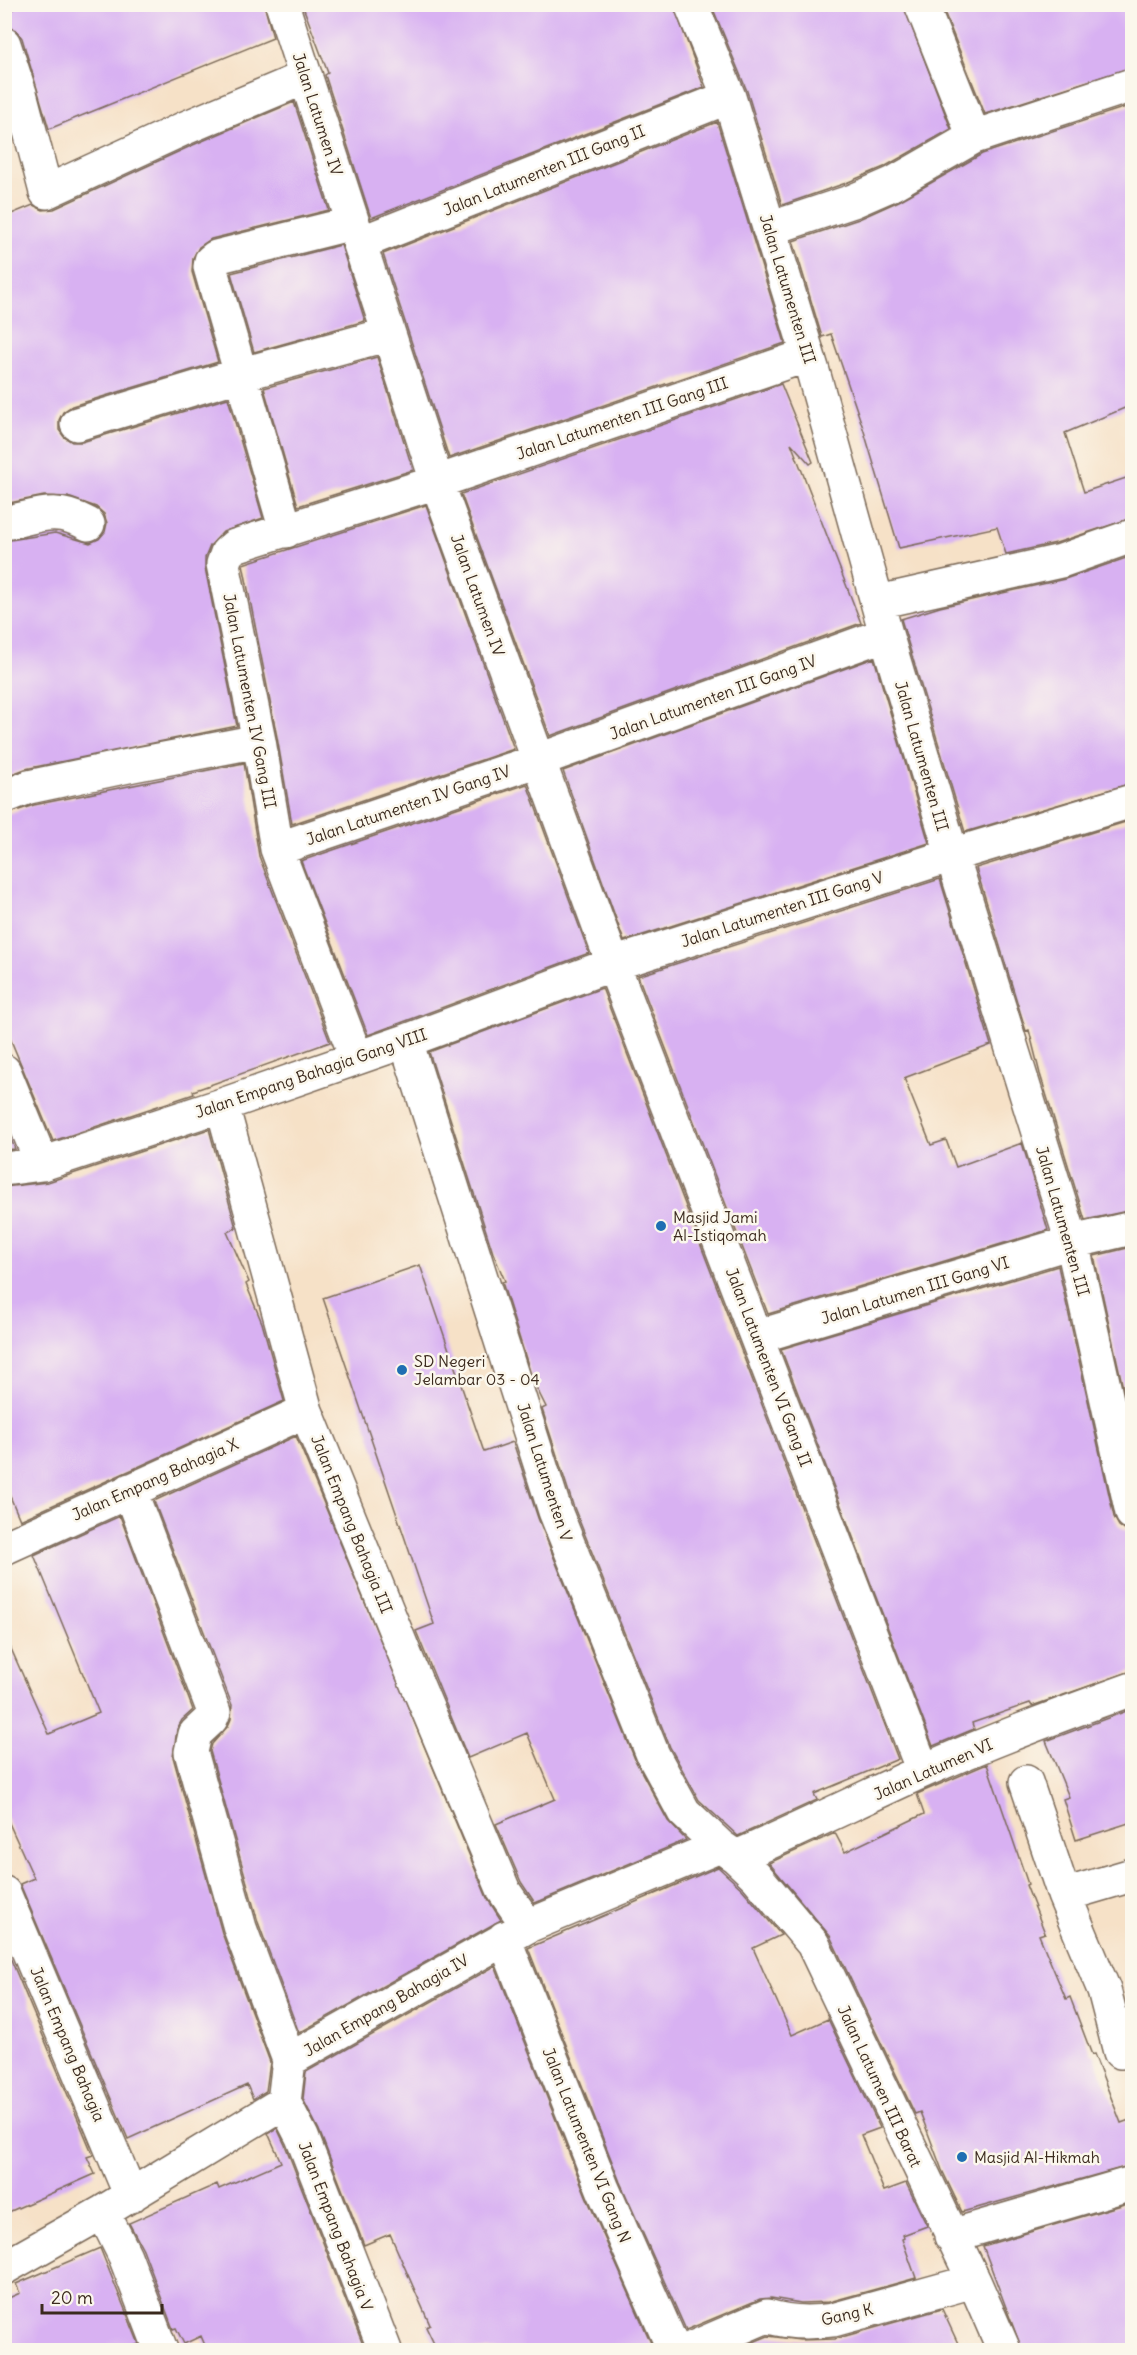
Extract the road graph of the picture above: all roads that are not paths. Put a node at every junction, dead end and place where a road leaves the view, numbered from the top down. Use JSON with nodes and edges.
{"nodes":[{"id":1,"x":282,"y":4,"type":"edge"},
{"id":2,"x":691,"y":4,"type":"edge"},
{"id":3,"x":921,"y":4,"type":"edge"},
{"id":4,"x":4,"y":44,"type":"edge"},
{"id":5,"x":306,"y":77,"type":"junction"},
{"id":6,"x":1132,"y":85,"type":"edge"},
{"id":7,"x":729,"y":97,"type":"junction"},
{"id":8,"x":974,"y":137,"type":"junction"},
{"id":9,"x":769,"y":229,"type":"junction"},
{"id":10,"x":357,"y":233,"type":"junction"},
{"id":11,"x":389,"y":334,"type":"junction"},
{"id":12,"x":808,"y":355,"type":"junction"},
{"id":13,"x":239,"y":375,"type":"junction"},
{"id":14,"x":77,"y":424,"type":"dead end"},
{"id":15,"x":437,"y":482,"type":"junction"},
{"id":16,"x":80,"y":520,"type":"dead end"},
{"id":17,"x":4,"y":523,"type":"edge"},
{"id":18,"x":286,"y":531,"type":"junction"},
{"id":19,"x":1132,"y":536,"type":"edge"},
{"id":20,"x":878,"y":602,"type":"junction"},
{"id":21,"x":886,"y":634,"type":"junction"},
{"id":22,"x":259,"y":741,"type":"junction"},
{"id":23,"x":539,"y":760,"type":"junction"},
{"id":24,"x":4,"y":797,"type":"edge"},
{"id":25,"x":1132,"y":801,"type":"edge"},
{"id":26,"x":278,"y":849,"type":"junction"},
{"id":27,"x":952,"y":855,"type":"junction"},
{"id":28,"x":613,"y":964,"type":"junction"},
{"id":29,"x":406,"y":1041,"type":"junction"},
{"id":30,"x":356,"y":1057,"type":"junction"},
{"id":31,"x":4,"y":1071,"type":"edge"},
{"id":32,"x":222,"y":1105,"type":"junction"},
{"id":33,"x":42,"y":1164,"type":"junction"},
{"id":34,"x":4,"y":1169,"type":"edge"},
{"id":35,"x":1132,"y":1228,"type":"edge"},
{"id":36,"x":1072,"y":1242,"type":"junction"},
{"id":37,"x":757,"y":1337,"type":"junction"},
{"id":38,"x":306,"y":1411,"type":"junction"},
{"id":39,"x":130,"y":1490,"type":"junction"},
{"id":40,"x":1132,"y":1513,"type":"edge"},
{"id":41,"x":4,"y":1548,"type":"edge"},
{"id":42,"x":1132,"y":1689,"type":"edge"},
{"id":43,"x":924,"y":1771,"type":"junction"},
{"id":44,"x":1026,"y":1782,"type":"dead end"},
{"id":45,"x":728,"y":1852,"type":"junction"},
{"id":46,"x":1132,"y":1875,"type":"edge"},
{"id":47,"x":4,"y":1893,"type":"edge"},
{"id":48,"x":1064,"y":1895,"type":"junction"},
{"id":49,"x":516,"y":1932,"type":"junction"},
{"id":50,"x":1120,"y":2052,"type":"dead end"},
{"id":51,"x":289,"y":2060,"type":"junction"},
{"id":52,"x":284,"y":2102,"type":"junction"},
{"id":53,"x":1132,"y":2183,"type":"edge"},
{"id":54,"x":131,"y":2196,"type":"junction"},
{"id":55,"x":103,"y":2212,"type":"junction"},
{"id":56,"x":951,"y":2236,"type":"junction"},
{"id":57,"x":4,"y":2268,"type":"edge"},
{"id":58,"x":974,"y":2281,"type":"junction"},
{"id":59,"x":160,"y":2350,"type":"edge"},
{"id":60,"x":385,"y":2350,"type":"edge"},
{"id":61,"x":674,"y":2350,"type":"edge"},
{"id":62,"x":688,"y":2350,"type":"edge"},
{"id":63,"x":1004,"y":2350,"type":"edge"}],
"edges":[{"from":1,"to":5,"type":"street","name":"Jalan Latumen IV"},
{"from":2,"to":7,"type":"street","name":"Jalan Latumenten III"},
{"from":3,"to":8,"type":"street"},
{"from":4,"to":5,"type":"street"},
{"from":5,"to":10,"type":"street","name":"Jalan Latumen IV"},
{"from":6,"to":8,"type":"street"},
{"from":7,"to":9,"type":"street","name":"Jalan Latumenten III"},
{"from":7,"to":10,"type":"street","name":"Jalan Latumenten III Gang II"},
{"from":8,"to":9,"type":"street"},
{"from":9,"to":12,"type":"street","name":"Jalan Latumenten III"},
{"from":10,"to":11,"type":"street","name":"Jalan Latumen IV"},
{"from":10,"to":13,"type":"street"},
{"from":11,"to":13,"type":"street"},
{"from":11,"to":15,"type":"street","name":"Jalan Latumen IV"},
{"from":12,"to":15,"type":"street","name":"Jalan Latumenten III Gang III"},
{"from":12,"to":20,"type":"street","name":"Jalan Latumenten III"},
{"from":13,"to":14,"type":"street"},
{"from":13,"to":18,"type":"street"},
{"from":15,"to":18,"type":"street","name":"Jalan Latumenten IV Gang III"},
{"from":15,"to":23,"type":"street","name":"Jalan Latumen IV"},
{"from":16,"to":17,"type":"street"},
{"from":18,"to":22,"type":"street","name":"Jalan Latumenten IV Gang III"},
{"from":19,"to":20,"type":"street"},
{"from":20,"to":21,"type":"street","name":"Jalan Latumenten III"},
{"from":21,"to":23,"type":"street","name":"Jalan Latumenten III Gang IV"},
{"from":21,"to":27,"type":"street","name":"Jalan Latumenten III"},
{"from":22,"to":24,"type":"street"},
{"from":22,"to":26,"type":"street","name":"Jalan Latumenten IV Gang III"},
{"from":23,"to":26,"type":"street","name":"Jalan Latumenten IV Gang IV"},
{"from":23,"to":28,"type":"street","name":"Jalan Latumen IV"},
{"from":25,"to":27,"type":"street","name":"Jalan Latumenten III Gang V"},
{"from":26,"to":30,"type":"street","name":"Jalan Latumenten IV Gang III"},
{"from":27,"to":28,"type":"street","name":"Jalan Latumenten III Gang V"},
{"from":27,"to":36,"type":"street","name":"Jalan Latumenten III"},
{"from":28,"to":29,"type":"street","name":"Jalan Empang Bahagia Gang VIII"},
{"from":28,"to":37,"type":"street","name":"Jalan Latumenten VI Gang II"},
{"from":29,"to":30,"type":"street","name":"Jalan Empang Bahagia Gang VIII"},
{"from":29,"to":45,"type":"street","name":"Jalan Latumenten V"},
{"from":30,"to":32,"type":"street","name":"Jalan Empang Bahagia Gang VIII"},
{"from":31,"to":33,"type":"street"},
{"from":32,"to":33,"type":"street","name":"Jalan Empang Bahagia Gang VIII"},
{"from":32,"to":38,"type":"street","name":"Jalan Empang Bahagia III"},
{"from":33,"to":34,"type":"street","name":"Jalan Empang Bahagia Gang VIII"},
{"from":35,"to":36,"type":"street","name":"Jalan Latumen III Gang VI"},
{"from":36,"to":37,"type":"street","name":"Jalan Latumen III Gang VI"},
{"from":36,"to":40,"type":"street","name":"Jalan Latumenten III"},
{"from":37,"to":43,"type":"street","name":"Jalan Latumenten VI Gang II"},
{"from":38,"to":39,"type":"street","name":"Jalan Empang Bahagia X"},
{"from":38,"to":49,"type":"street","name":"Jalan Empang Bahagia III"},
{"from":39,"to":41,"type":"street","name":"Jalan Empang Bahagia X"},
{"from":39,"to":51,"type":"street"},
{"from":42,"to":43,"type":"street","name":"Jalan Latumen VI"},
{"from":43,"to":45,"type":"street","name":"Jalan Latumen VI"},
{"from":44,"to":48,"type":"street"},
{"from":45,"to":49,"type":"street","name":"Jalan Empang Bahagia IV"},
{"from":45,"to":56,"type":"street","name":"Jalan Latumen III Barat"},
{"from":46,"to":48,"type":"street"},
{"from":47,"to":54,"type":"street","name":"Jalan Empang Bahagia"},
{"from":48,"to":50,"type":"street"},
{"from":49,"to":51,"type":"street","name":"Jalan Empang Bahagia IV"},
{"from":49,"to":61,"type":"street","name":"Jalan Latumenten VI Gang N"},
{"from":51,"to":52,"type":"street","name":"Jalan Empang Bahagia IV"},
{"from":52,"to":54,"type":"street"},
{"from":52,"to":60,"type":"street","name":"Jalan Empang Bahagia V"},
{"from":53,"to":56,"type":"street"},
{"from":54,"to":55,"type":"street"},
{"from":55,"to":57,"type":"street"},
{"from":55,"to":59,"type":"street"},
{"from":56,"to":58,"type":"street","name":"Jalan Latumen III Barat"},
{"from":58,"to":62,"type":"street","name":"Gang K"},
{"from":58,"to":63,"type":"street","name":"Jalan Latumen III Barat"}]}
